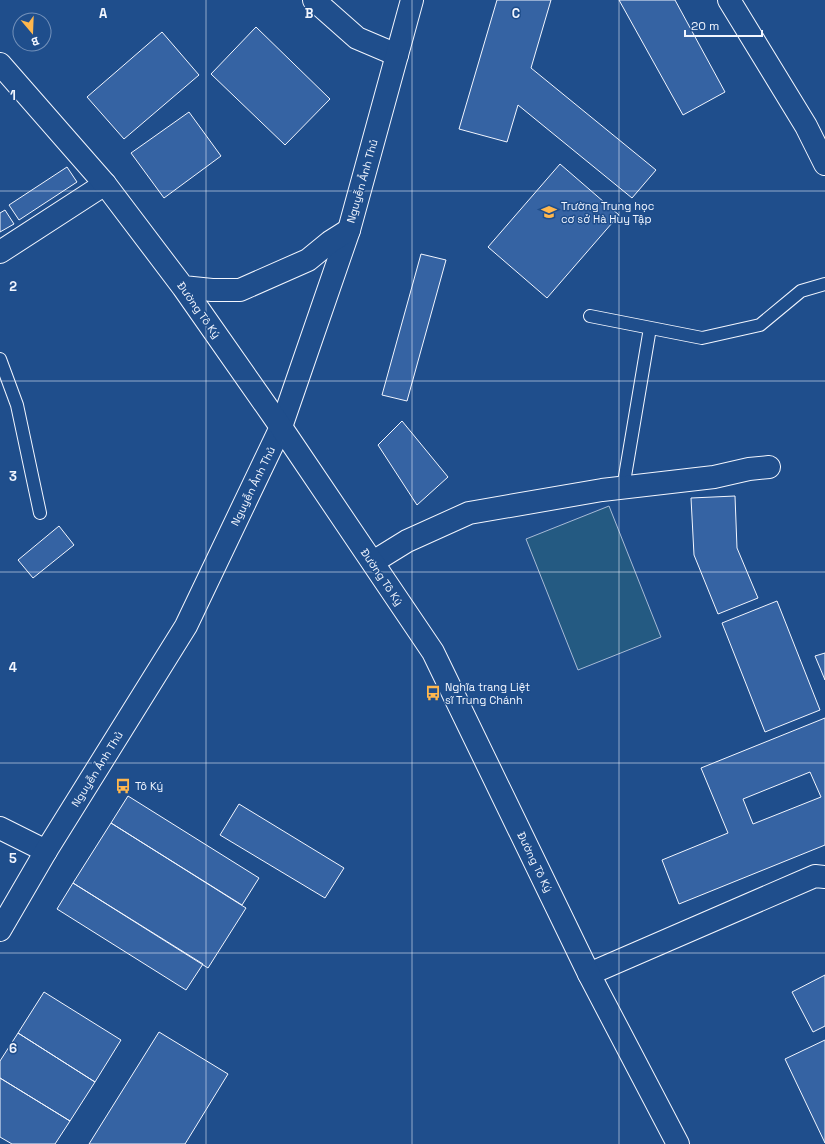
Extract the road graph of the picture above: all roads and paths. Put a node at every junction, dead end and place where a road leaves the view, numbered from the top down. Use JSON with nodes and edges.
{"nodes":[{"id":1,"x":314,"y":0,"type":"edge"},
{"id":2,"x":412,"y":0,"type":"edge"},
{"id":3,"x":729,"y":0,"type":"edge"},
{"id":4,"x":397,"y":55,"type":"junction"},
{"id":5,"x":0,"y":64,"type":"edge"},
{"id":6,"x":816,"y":125,"type":"edge"},
{"id":7,"x":825,"y":164,"type":"edge"},
{"id":8,"x":105,"y":184,"type":"junction"},
{"id":9,"x":349,"y":230,"type":"junction"},
{"id":10,"x":0,"y":252,"type":"edge"},
{"id":11,"x":825,"y":284,"type":"edge"},
{"id":12,"x":183,"y":287,"type":"junction"},
{"id":13,"x":590,"y":316,"type":"dead end"},
{"id":14,"x":650,"y":328,"type":"junction"},
{"id":15,"x":0,"y":359,"type":"edge"},
{"id":16,"x":281,"y":427,"type":"junction"},
{"id":17,"x":769,"y":467,"type":"dead end"},
{"id":18,"x":623,"y":488,"type":"junction"},
{"id":19,"x":40,"y":513,"type":"dead end"},
{"id":20,"x":373,"y":562,"type":"junction"},
{"id":21,"x":0,"y":828,"type":"edge"},
{"id":22,"x":46,"y":852,"type":"junction"},
{"id":23,"x":825,"y":877,"type":"edge"},
{"id":24,"x":0,"y":930,"type":"edge"},
{"id":25,"x":589,"y":974,"type":"junction"},
{"id":26,"x":678,"y":1144,"type":"edge"}],
"edges":[{"from":1,"to":4,"type":"main road"},
{"from":2,"to":4,"type":"main road","name":"Nguyễn Ảnh Thủ"},
{"from":3,"to":6,"type":"main road"},
{"from":4,"to":9,"type":"main road","name":"Nguyễn Ảnh Thủ"},
{"from":5,"to":8,"type":"main road","name":"Đường Tô Ký"},
{"from":6,"to":7,"type":"main road"},
{"from":8,"to":10,"type":"main road"},
{"from":8,"to":12,"type":"main road","name":"Đường Tô Ký"},
{"from":9,"to":12,"type":"main road"},
{"from":9,"to":16,"type":"main road","name":"Nguyễn Ảnh Thủ"},
{"from":11,"to":14,"type":"lane"},
{"from":12,"to":16,"type":"main road","name":"Đường Tô Ký"},
{"from":13,"to":14,"type":"lane"},
{"from":14,"to":18,"type":"lane"},
{"from":15,"to":19,"type":"lane"},
{"from":16,"to":20,"type":"main road","name":"Đường Tô Ký"},
{"from":16,"to":22,"type":"main road","name":"Nguyễn Ảnh Thủ"},
{"from":17,"to":18,"type":"main road"},
{"from":18,"to":20,"type":"main road"},
{"from":20,"to":25,"type":"main road","name":"Đường Tô Ký"},
{"from":21,"to":22,"type":"main road"},
{"from":22,"to":24,"type":"main road","name":"Nguyễn Ảnh Thủ"},
{"from":23,"to":25,"type":"main road"},
{"from":25,"to":26,"type":"main road","name":"Đường Tô Ký"}]}
